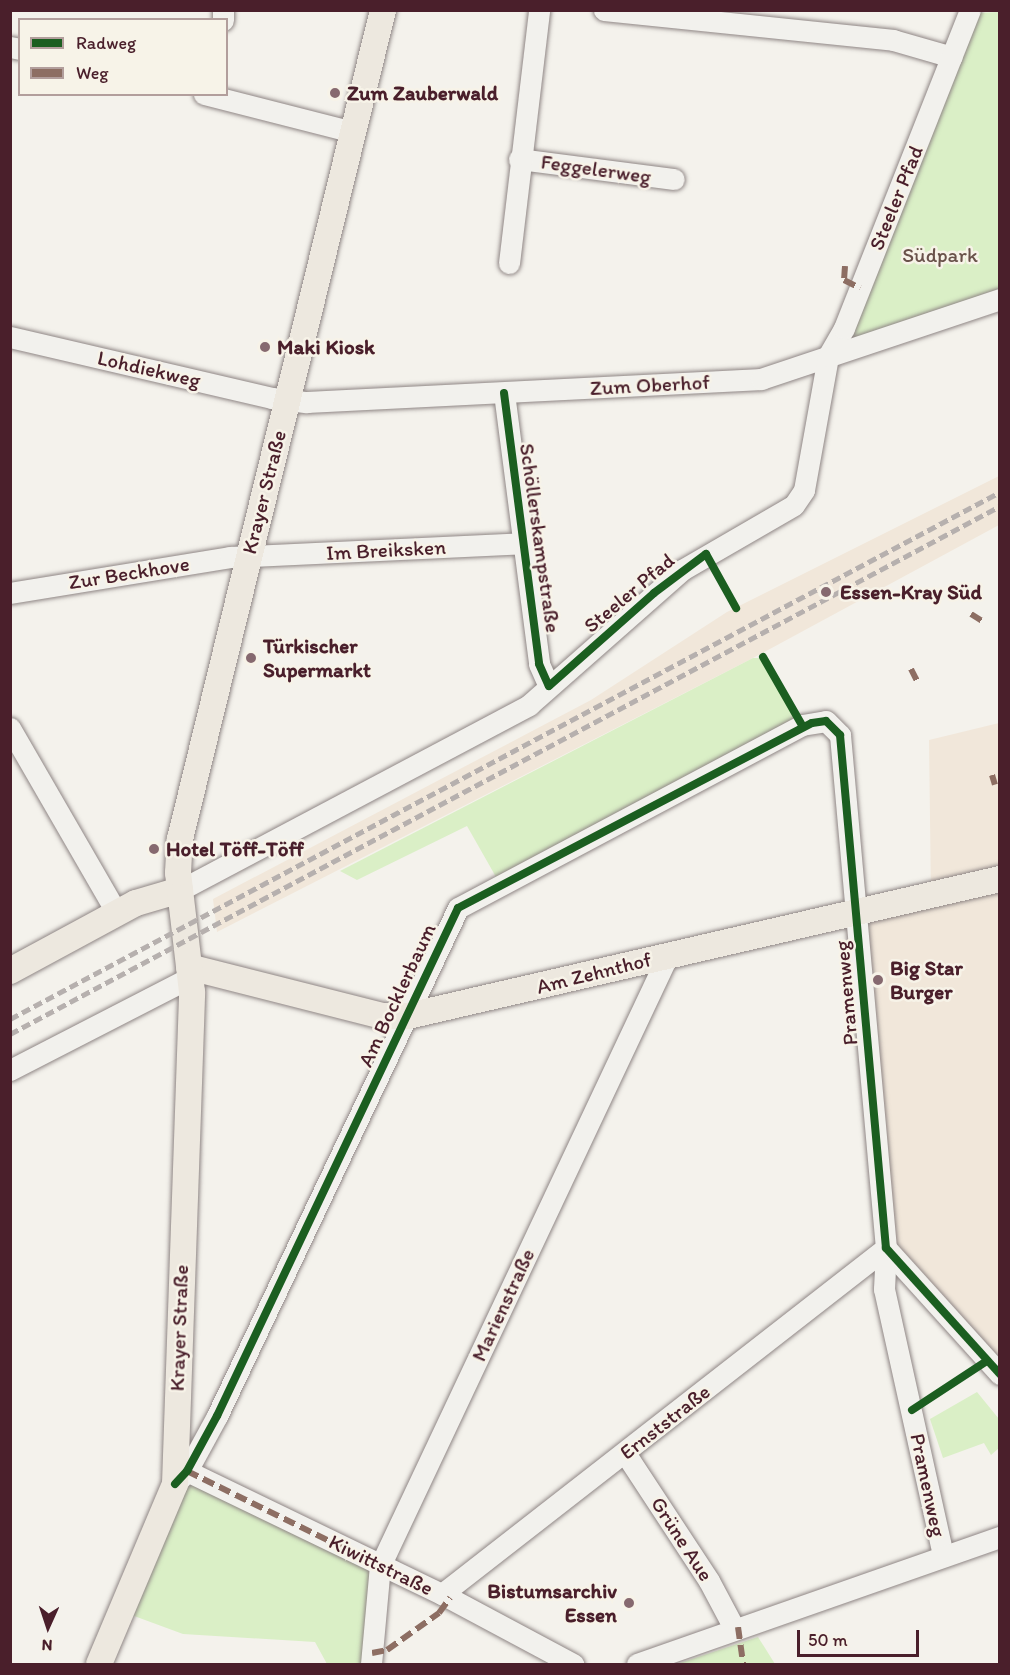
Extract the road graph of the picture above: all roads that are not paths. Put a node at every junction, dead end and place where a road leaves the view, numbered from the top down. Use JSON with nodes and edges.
{"nodes":[{"id":1,"x":383,"y":10,"type":"edge"},
{"id":2,"x":539,"y":10,"type":"edge"},
{"id":3,"x":604,"y":10,"type":"edge"},
{"id":4,"x":970,"y":10,"type":"edge"},
{"id":5,"x":952,"y":57,"type":"junction"},
{"id":6,"x":215,"y":96,"type":"edge"},
{"id":7,"x":353,"y":132,"type":"junction"},
{"id":8,"x":519,"y":159,"type":"junction"},
{"id":9,"x":674,"y":179,"type":"dead end"},
{"id":10,"x":508,"y":263,"type":"dead end"},
{"id":11,"x":999,"y":299,"type":"edge"},
{"id":12,"x":10,"y":338,"type":"edge"},
{"id":13,"x":828,"y":356,"type":"junction"},
{"id":14,"x":504,"y":393,"type":"junction"},
{"id":15,"x":287,"y":400,"type":"junction"},
{"id":16,"x":524,"y":543,"type":"junction"},
{"id":17,"x":249,"y":556,"type":"junction"},
{"id":18,"x":10,"y":593,"type":"edge"},
{"id":19,"x":549,"y":686,"type":"junction"},
{"id":20,"x":10,"y":728,"type":"edge"},
{"id":21,"x":840,"y":735,"type":"joint"},
{"id":22,"x":999,"y":879,"type":"edge"},
{"id":23,"x":180,"y":890,"type":"junction"},
{"id":24,"x":858,"y":911,"type":"junction"},
{"id":25,"x":117,"y":913,"type":"junction"},
{"id":26,"x":668,"y":955,"type":"junction"},
{"id":27,"x":10,"y":971,"type":"edge"},
{"id":28,"x":190,"y":972,"type":"junction"},
{"id":29,"x":408,"y":1016,"type":"junction"},
{"id":30,"x":10,"y":1070,"type":"edge"},
{"id":31,"x":886,"y":1248,"type":"junction"},
{"id":32,"x":999,"y":1374,"type":"edge"},
{"id":33,"x":625,"y":1453,"type":"junction"},
{"id":34,"x":181,"y":1477,"type":"junction"},
{"id":35,"x":999,"y":1537,"type":"edge"},
{"id":36,"x":943,"y":1556,"type":"junction"},
{"id":37,"x":380,"y":1566,"type":"junction"},
{"id":38,"x":442,"y":1594,"type":"junction"},
{"id":39,"x":734,"y":1628,"type":"junction"},
{"id":40,"x":99,"y":1665,"type":"edge"},
{"id":41,"x":371,"y":1665,"type":"edge"},
{"id":42,"x":573,"y":1665,"type":"edge"},
{"id":43,"x":636,"y":1665,"type":"edge"}],
"edges":[{"from":1,"to":7,"type":"main road","name":"Krayer Straße"},
{"from":2,"to":8,"type":"street","name":"Feggelerweg"},
{"from":3,"to":5,"type":"street"},
{"from":4,"to":5,"type":"street","name":"Steeler Pfad"},
{"from":5,"to":13,"type":"street","name":"Steeler Pfad"},
{"from":6,"to":7,"type":"street"},
{"from":7,"to":15,"type":"main road","name":"Krayer Straße"},
{"from":8,"to":9,"type":"street","name":"Feggelerweg"},
{"from":8,"to":10,"type":"street","name":"Feggelerweg"},
{"from":11,"to":13,"type":"street","name":"Zum Oberhof"},
{"from":12,"to":15,"type":"street","name":"Lohdiekweg"},
{"from":13,"to":14,"type":"street","name":"Zum Oberhof"},
{"from":13,"to":19,"type":"street","name":"Steeler Pfad"},
{"from":14,"to":15,"type":"street","name":"Zum Oberhof"},
{"from":14,"to":16,"type":"street","name":"Schöllerskampstraße"},
{"from":15,"to":17,"type":"main road","name":"Krayer Straße"},
{"from":16,"to":17,"type":"street","name":"Im Breiksken"},
{"from":16,"to":19,"type":"street","name":"Schöllerskampstraße"},
{"from":17,"to":18,"type":"street","name":"Zur Beckhove"},
{"from":17,"to":23,"type":"main road","name":"Krayer Straße"},
{"from":19,"to":23,"type":"street"},
{"from":20,"to":25,"type":"street"},
{"from":21,"to":24,"type":"street","name":"Pramenweg"},
{"from":21,"to":29,"type":"street","name":"Am Bocklerbaum"},
{"from":22,"to":24,"type":"main road","name":"Am Zehnthof"},
{"from":23,"to":25,"type":"main road"},
{"from":23,"to":28,"type":"main road","name":"Krayer Straße"},
{"from":24,"to":26,"type":"main road","name":"Am Zehnthof"},
{"from":24,"to":31,"type":"street","name":"Pramenweg"},
{"from":25,"to":27,"type":"main road"},
{"from":26,"to":29,"type":"main road","name":"Am Zehnthof"},
{"from":26,"to":37,"type":"street","name":"Marienstraße"},
{"from":28,"to":29,"type":"main road","name":"Am Zehnthof"},
{"from":28,"to":30,"type":"street"},
{"from":28,"to":34,"type":"main road","name":"Krayer Straße"},
{"from":29,"to":34,"type":"street","name":"Am Bocklerbaum"},
{"from":31,"to":32,"type":"street"},
{"from":31,"to":33,"type":"street","name":"Ernststraße"},
{"from":31,"to":36,"type":"street","name":"Pramenweg"},
{"from":33,"to":38,"type":"street","name":"Ernststraße"},
{"from":33,"to":39,"type":"street","name":"Grüne Aue"},
{"from":34,"to":37,"type":"street","name":"Kiwittstraße"},
{"from":34,"to":40,"type":"main road","name":"Krayer Straße"},
{"from":35,"to":36,"type":"street"},
{"from":36,"to":39,"type":"street"},
{"from":37,"to":38,"type":"street","name":"Kiwittstraße"},
{"from":37,"to":41,"type":"street","name":"Marienstraße"},
{"from":38,"to":42,"type":"street","name":"Kiwittstraße"},
{"from":39,"to":43,"type":"street"}]}
